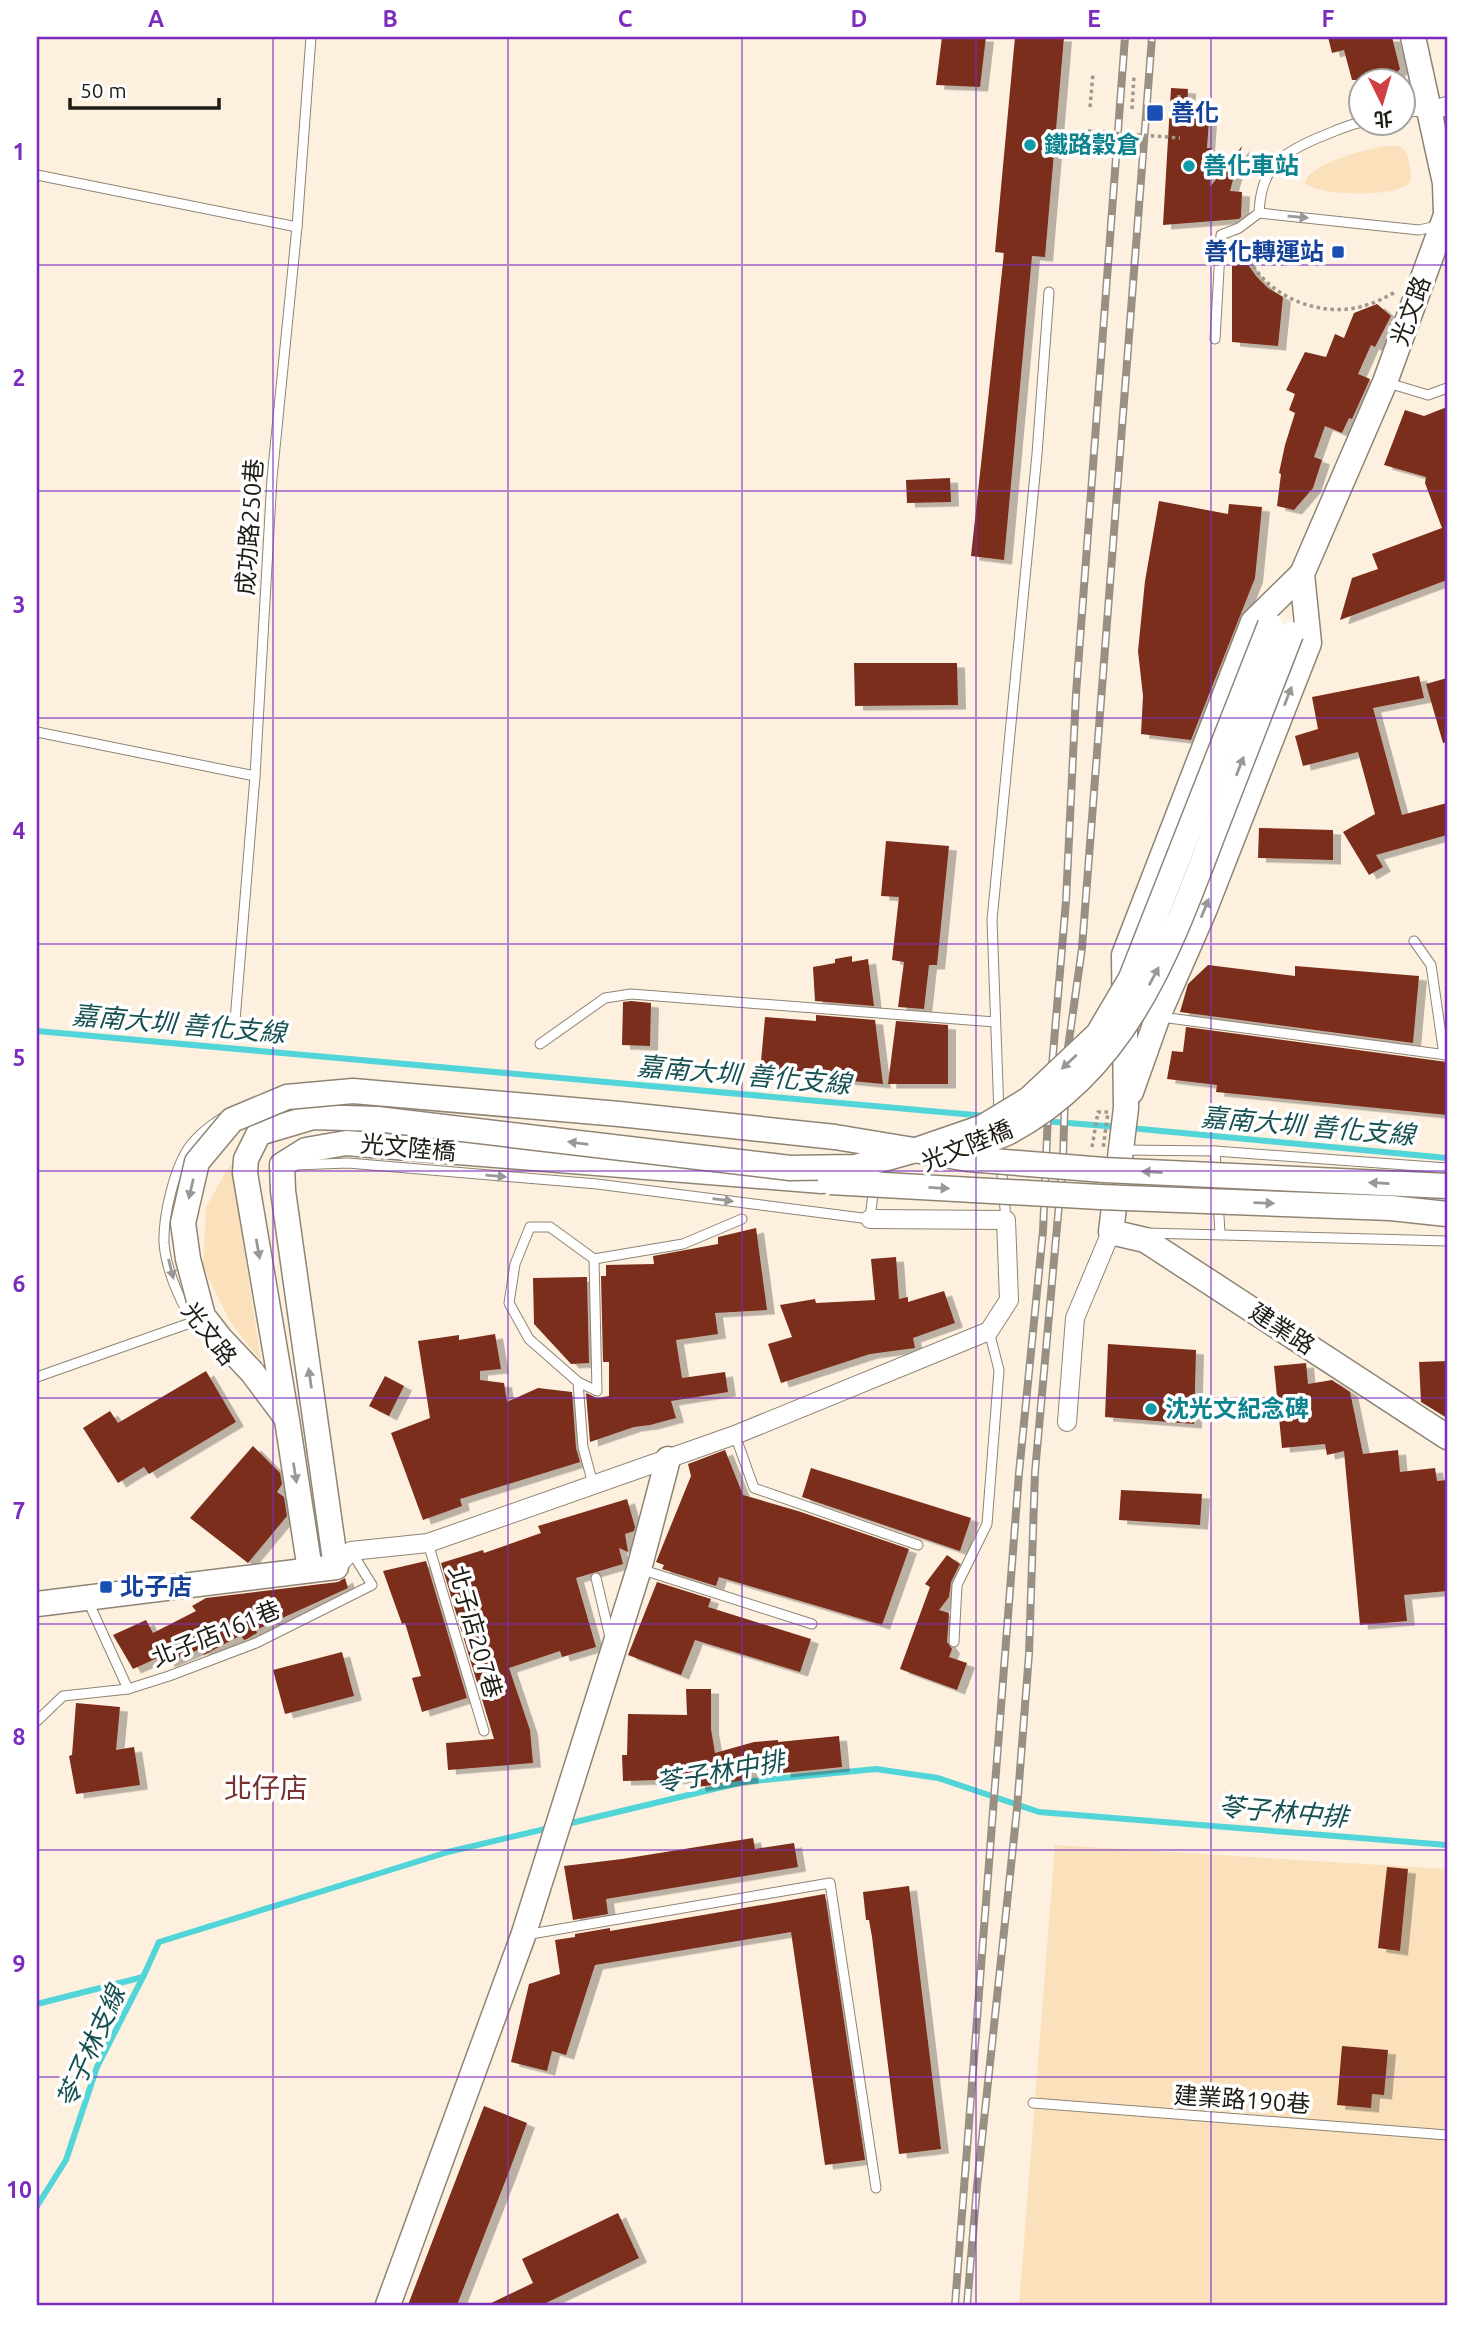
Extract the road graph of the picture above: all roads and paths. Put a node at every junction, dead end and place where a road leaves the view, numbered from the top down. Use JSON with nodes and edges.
{"nodes":[{"id":1,"x":311,"y":37,"type":"edge"},
{"id":2,"x":1413,"y":37,"type":"edge"},
{"id":3,"x":1093,"y":74,"type":"dead end"},
{"id":4,"x":1134,"y":76,"type":"dead end"},
{"id":5,"x":1179,"y":95,"type":"dead end"},
{"id":6,"x":1090,"y":107,"type":"dead end"},
{"id":7,"x":1132,"y":109,"type":"dead end"},
{"id":8,"x":1438,"y":109,"type":"edge"},
{"id":9,"x":1418,"y":111,"type":"edge"},
{"id":10,"x":1178,"y":112,"type":"dead end"},
{"id":11,"x":1348,"y":127,"type":"edge"},
{"id":12,"x":1088,"y":131,"type":"dead end"},
{"id":13,"x":1180,"y":138,"type":"dead end"},
{"id":14,"x":37,"y":174,"type":"edge"},
{"id":15,"x":1259,"y":213,"type":"junction"},
{"id":16,"x":1447,"y":215,"type":"edge"},
{"id":17,"x":297,"y":227,"type":"junction"},
{"id":18,"x":1239,"y":228,"type":"junction"},
{"id":19,"x":1401,"y":288,"type":"dead end"},
{"id":20,"x":1049,"y":292,"type":"dead end"},
{"id":21,"x":1215,"y":340,"type":"dead end"},
{"id":22,"x":1385,"y":382,"type":"junction"},
{"id":23,"x":1447,"y":388,"type":"edge"},
{"id":24,"x":1302,"y":574,"type":"junction"},
{"id":25,"x":1280,"y":629,"type":"junction"},
{"id":26,"x":37,"y":732,"type":"edge"},
{"id":27,"x":255,"y":776,"type":"junction"},
{"id":28,"x":1414,"y":941,"type":"dead end"},
{"id":29,"x":1158,"y":1016,"type":"junction"},
{"id":30,"x":1125,"y":1017,"type":"junction"},
{"id":31,"x":235,"y":1021,"type":"dead end"},
{"id":32,"x":995,"y":1022,"type":"junction"},
{"id":33,"x":540,"y":1044,"type":"dead end"},
{"id":34,"x":1446,"y":1055,"type":"edge"},
{"id":35,"x":1126,"y":1108,"type":"junction"},
{"id":36,"x":228,"y":1114,"type":"junction"},
{"id":37,"x":714,"y":1114,"type":"dead end"},
{"id":38,"x":264,"y":1115,"type":"dead end"},
{"id":39,"x":276,"y":1116,"type":"dead end"},
{"id":40,"x":313,"y":1117,"type":"junction"},
{"id":41,"x":868,"y":1130,"type":"dead end"},
{"id":42,"x":1120,"y":1150,"type":"junction"},
{"id":43,"x":1215,"y":1151,"type":"junction"},
{"id":44,"x":282,"y":1166,"type":"junction"},
{"id":45,"x":876,"y":1166,"type":"dead end"},
{"id":46,"x":1447,"y":1168,"type":"edge"},
{"id":47,"x":874,"y":1179,"type":"dead end"},
{"id":48,"x":822,"y":1181,"type":"junction"},
{"id":49,"x":1447,"y":1186,"type":"edge"},
{"id":50,"x":1447,"y":1213,"type":"edge"},
{"id":51,"x":742,"y":1219,"type":"dead end"},
{"id":52,"x":870,"y":1219,"type":"junction"},
{"id":53,"x":1006,"y":1220,"type":"junction"},
{"id":54,"x":1111,"y":1232,"type":"junction"},
{"id":55,"x":1220,"y":1233,"type":"junction"},
{"id":56,"x":1447,"y":1241,"type":"edge"},
{"id":57,"x":594,"y":1259,"type":"junction"},
{"id":58,"x":193,"y":1322,"type":"junction"},
{"id":59,"x":989,"y":1331,"type":"junction"},
{"id":60,"x":37,"y":1377,"type":"edge"},
{"id":61,"x":578,"y":1382,"type":"junction"},
{"id":62,"x":270,"y":1398,"type":"junction"},
{"id":63,"x":287,"y":1420,"type":"junction"},
{"id":64,"x":1067,"y":1422,"type":"dead end"},
{"id":65,"x":735,"y":1435,"type":"junction"},
{"id":66,"x":1447,"y":1437,"type":"edge"},
{"id":67,"x":668,"y":1459,"type":"junction"},
{"id":68,"x":593,"y":1483,"type":"junction"},
{"id":69,"x":428,"y":1543,"type":"junction"},
{"id":70,"x":918,"y":1545,"type":"dead end"},
{"id":71,"x":344,"y":1559,"type":"junction"},
{"id":72,"x":639,"y":1569,"type":"junction"},
{"id":73,"x":310,"y":1570,"type":"junction"},
{"id":74,"x":596,"y":1578,"type":"dead end"},
{"id":75,"x":86,"y":1596,"type":"junction"},
{"id":76,"x":37,"y":1604,"type":"edge"},
{"id":77,"x":812,"y":1624,"type":"dead end"},
{"id":78,"x":954,"y":1642,"type":"dead end"},
{"id":79,"x":613,"y":1649,"type":"junction"},
{"id":80,"x":128,"y":1689,"type":"junction"},
{"id":81,"x":37,"y":1721,"type":"edge"},
{"id":82,"x":484,"y":1731,"type":"dead end"},
{"id":83,"x":523,"y":1936,"type":"junction"},
{"id":84,"x":1033,"y":2103,"type":"dead end"},
{"id":85,"x":1447,"y":2135,"type":"edge"},
{"id":86,"x":876,"y":2188,"type":"dead end"},
{"id":87,"x":388,"y":2305,"type":"edge"}],
"edges":[{"from":1,"to":17,"type":"lane","name":"成功路250巷"},
{"from":2,"to":8,"type":"street","name":"光文路"},
{"from":3,"to":6,"type":"path"},
{"from":4,"to":7,"type":"path"},
{"from":5,"to":10,"type":"path"},
{"from":8,"to":9,"type":"lane"},
{"from":8,"to":16,"type":"street","name":"光文路"},
{"from":11,"to":15,"type":"lane"},
{"from":12,"to":13,"type":"path","bridge":true},
{"from":14,"to":17,"type":"lane"},
{"from":15,"to":16,"type":"lane","one_way":true},
{"from":15,"to":18,"type":"lane"},
{"from":16,"to":22,"type":"street","name":"光文路"},
{"from":17,"to":27,"type":"lane","name":"成功路250巷"},
{"from":18,"to":19,"type":"path"},
{"from":18,"to":21,"type":"lane"},
{"from":20,"to":32,"type":"lane"},
{"from":22,"to":23,"type":"lane"},
{"from":22,"to":24,"type":"street","name":"光文路"},
{"from":24,"to":25,"type":"street"},
{"from":29,"to":24,"type":"street","one_way":true},
{"from":24,"to":30,"type":"street"},
{"from":25,"to":40,"type":"street","name":"光文陸橋","one_way":true,"bridge":true},
{"from":48,"to":25,"type":"street","name":"光文陸橋","one_way":true,"bridge":true},
{"from":26,"to":27,"type":"lane"},
{"from":27,"to":31,"type":"lane","name":"成功路250巷"},
{"from":28,"to":34,"type":"lane"},
{"from":29,"to":30,"type":"street"},
{"from":29,"to":34,"type":"lane"},
{"from":29,"to":35,"type":"street"},
{"from":30,"to":35,"type":"street"},
{"from":32,"to":33,"type":"lane"},
{"from":32,"to":53,"type":"lane","bridge":true},
{"from":35,"to":42,"type":"street"},
{"from":36,"to":37,"type":"lane","name":"光文路"},
{"from":36,"to":38,"type":"lane"},
{"from":36,"to":58,"type":"lane","name":"光文路","one_way":true},
{"from":39,"to":40,"type":"lane"},
{"from":40,"to":63,"type":"street","name":"光文陸橋","one_way":true},
{"from":41,"to":45,"type":"lane"},
{"from":42,"to":43,"type":"lane"},
{"from":42,"to":54,"type":"street"},
{"from":43,"to":46,"type":"lane"},
{"from":43,"to":55,"type":"lane"},
{"from":44,"to":48,"type":"street","name":"光文陸橋"},
{"from":44,"to":52,"type":"lane","one_way":true},
{"from":71,"to":44,"type":"street","one_way":true},
{"from":47,"to":52,"type":"lane"},
{"from":48,"to":50,"type":"street","one_way":true,"bridge":true},
{"from":49,"to":62,"type":"street","one_way":true,"bridge":true},
{"from":51,"to":57,"type":"lane"},
{"from":52,"to":53,"type":"street"},
{"from":53,"to":59,"type":"street"},
{"from":54,"to":55,"type":"lane"},
{"from":54,"to":64,"type":"street"},
{"from":54,"to":66,"type":"street","name":"建業路"},
{"from":55,"to":56,"type":"lane"},
{"from":57,"to":61,"type":"lane"},
{"from":57,"to":61,"type":"lane"},
{"from":58,"to":60,"type":"lane"},
{"from":58,"to":62,"type":"lane","name":"光文路"},
{"from":59,"to":65,"type":"street"},
{"from":59,"to":78,"type":"lane"},
{"from":61,"to":68,"type":"lane"},
{"from":62,"to":63,"type":"street"},
{"from":63,"to":73,"type":"street","name":"光文陸橋","one_way":true},
{"from":65,"to":67,"type":"street"},
{"from":65,"to":70,"type":"lane"},
{"from":67,"to":68,"type":"street"},
{"from":67,"to":72,"type":"street"},
{"from":68,"to":69,"type":"street"},
{"from":69,"to":71,"type":"street"},
{"from":69,"to":82,"type":"lane","name":"北子店207巷"},
{"from":71,"to":73,"type":"street"},
{"from":71,"to":80,"type":"lane","name":"北子店161巷"},
{"from":72,"to":77,"type":"lane"},
{"from":72,"to":79,"type":"street"},
{"from":73,"to":75,"type":"street"},
{"from":74,"to":79,"type":"lane"},
{"from":75,"to":76,"type":"street"},
{"from":75,"to":80,"type":"lane"},
{"from":79,"to":83,"type":"street"},
{"from":80,"to":81,"type":"lane","name":"北子店161巷"},
{"from":83,"to":86,"type":"lane"},
{"from":83,"to":87,"type":"street"},
{"from":84,"to":85,"type":"lane","name":"建業路190巷"}]}
